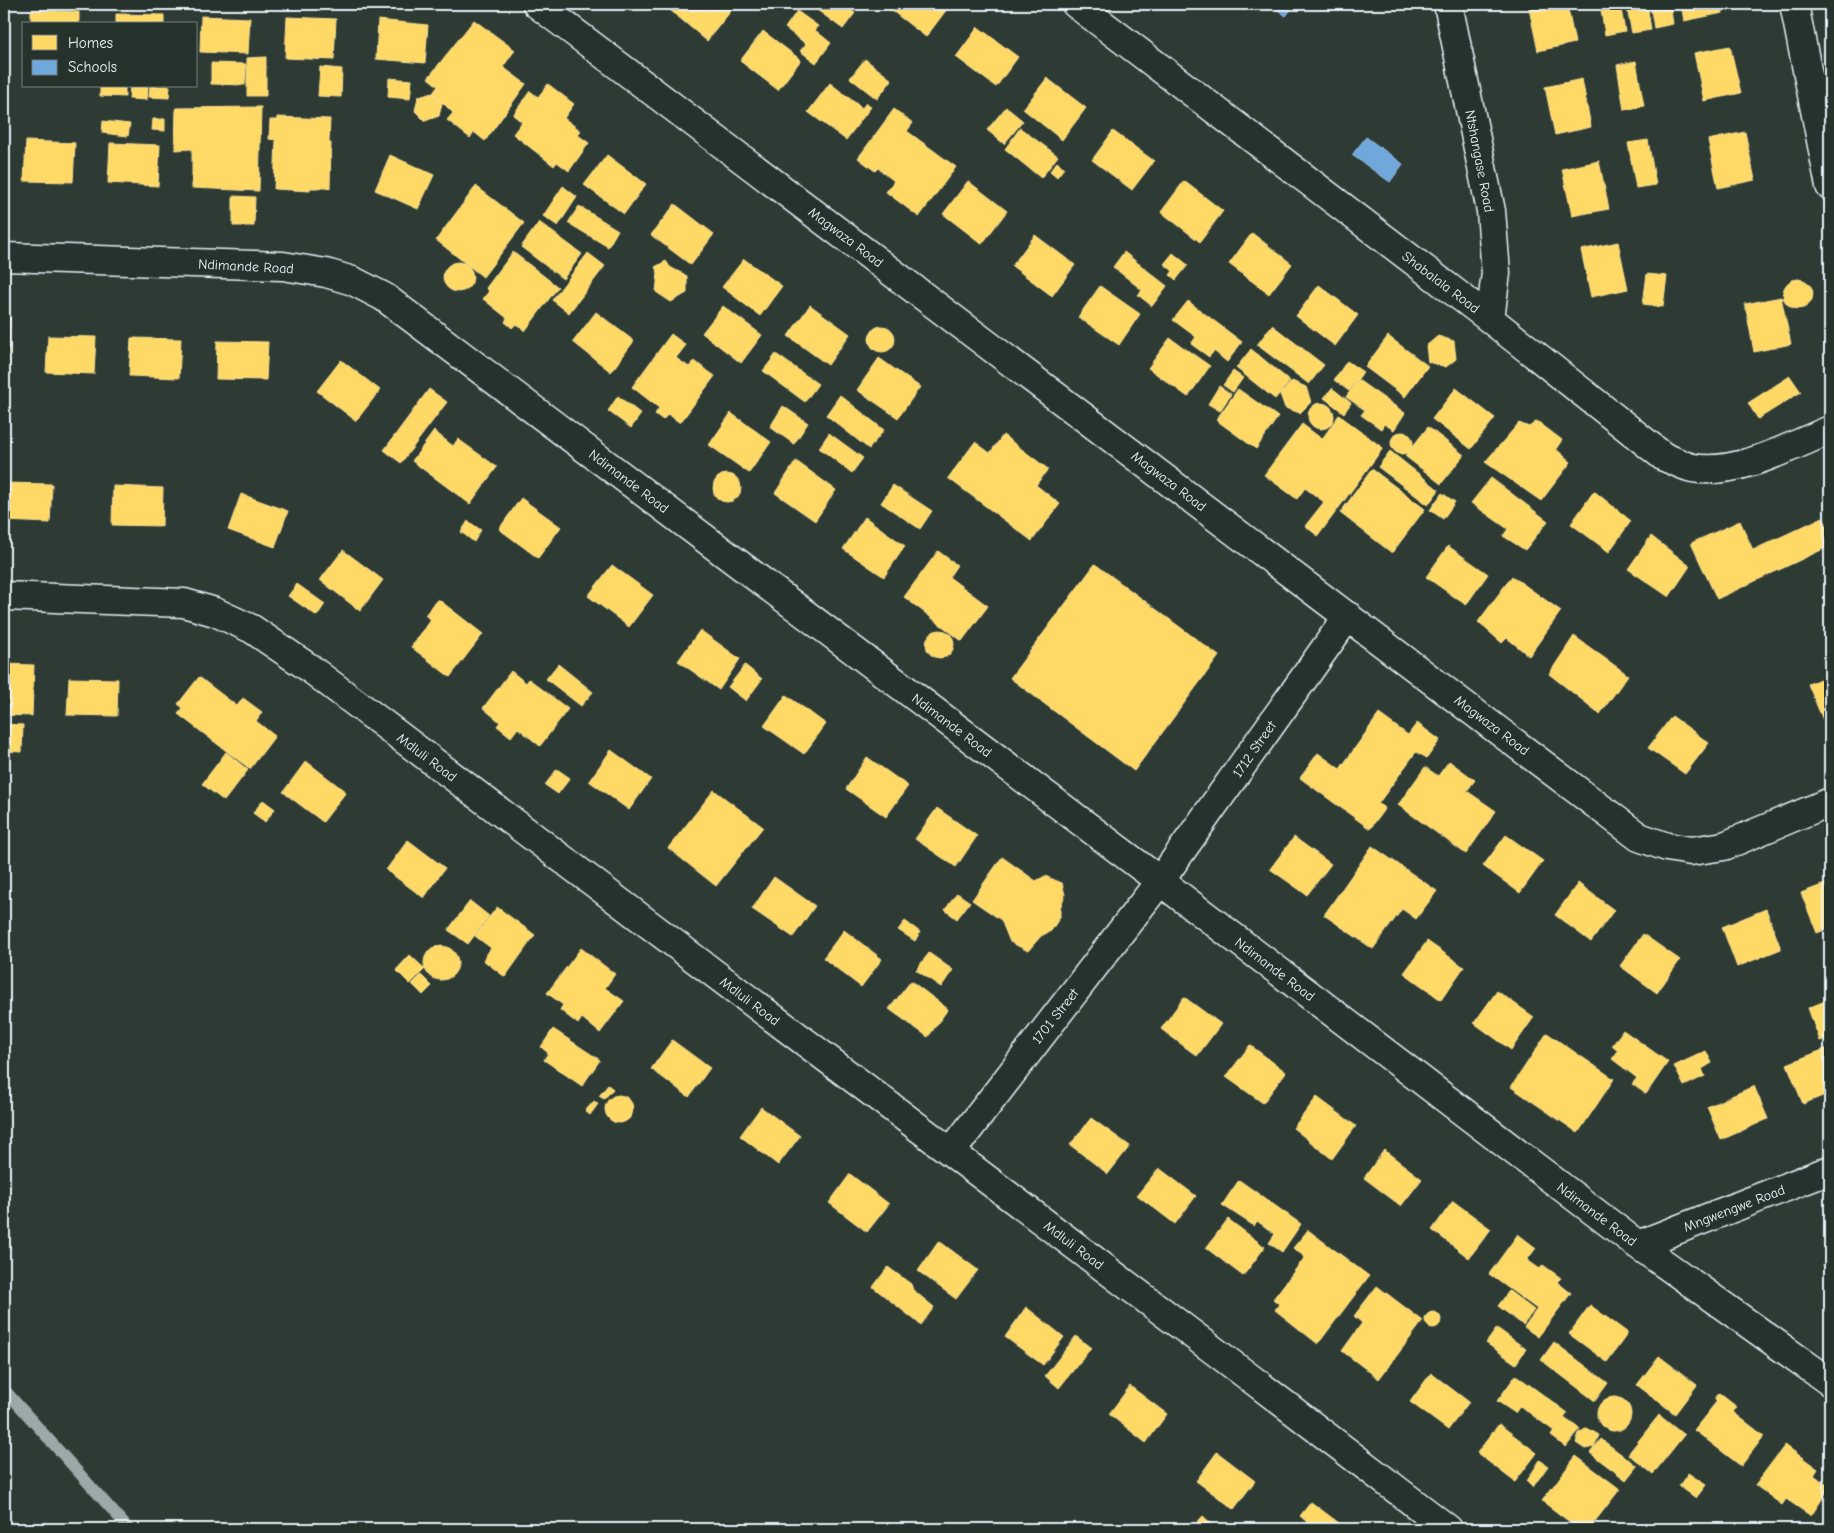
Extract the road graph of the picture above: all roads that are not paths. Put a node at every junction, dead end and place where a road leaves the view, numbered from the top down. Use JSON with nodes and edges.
{"nodes":[{"id":1,"x":537,"y":4,"type":"edge"},
{"id":2,"x":1076,"y":4,"type":"edge"},
{"id":3,"x":1448,"y":4,"type":"edge"},
{"id":4,"x":1794,"y":4,"type":"edge"},
{"id":5,"x":1819,"y":77,"type":"edge"},
{"id":6,"x":1830,"y":186,"type":"edge"},
{"id":7,"x":4,"y":257,"type":"edge"},
{"id":8,"x":1490,"y":319,"type":"junction"},
{"id":9,"x":1830,"y":430,"type":"edge"},
{"id":10,"x":4,"y":596,"type":"edge"},
{"id":11,"x":1348,"y":616,"type":"junction"},
{"id":12,"x":1830,"y":802,"type":"edge"},
{"id":13,"x":1160,"y":881,"type":"junction"},
{"id":14,"x":951,"y":1152,"type":"junction"},
{"id":15,"x":1830,"y":1170,"type":"edge"},
{"id":16,"x":1638,"y":1245,"type":"junction"},
{"id":17,"x":1830,"y":1382,"type":"edge"},
{"id":18,"x":1448,"y":1529,"type":"edge"}],
"edges":[{"from":1,"to":11,"type":"street","name":"Magwaza Road"},
{"from":2,"to":8,"type":"street","name":"Shabalala Road"},
{"from":3,"to":8,"type":"street","name":"Ntshangase Road"},
{"from":4,"to":5,"type":"street"},
{"from":5,"to":6,"type":"street"},
{"from":7,"to":13,"type":"street","name":"Ndimande Road"},
{"from":8,"to":9,"type":"street","name":"Shabalala Road"},
{"from":10,"to":14,"type":"street","name":"Mdluli Road"},
{"from":11,"to":12,"type":"street","name":"Magwaza Road"},
{"from":11,"to":13,"type":"street","name":"1712 Street"},
{"from":13,"to":14,"type":"street","name":"1701 Street"},
{"from":13,"to":16,"type":"street","name":"Ndimande Road"},
{"from":14,"to":18,"type":"street","name":"Mdluli Road"},
{"from":15,"to":16,"type":"street","name":"Mngwengwe Road"},
{"from":16,"to":17,"type":"street","name":"Ndimande Road"}]}
